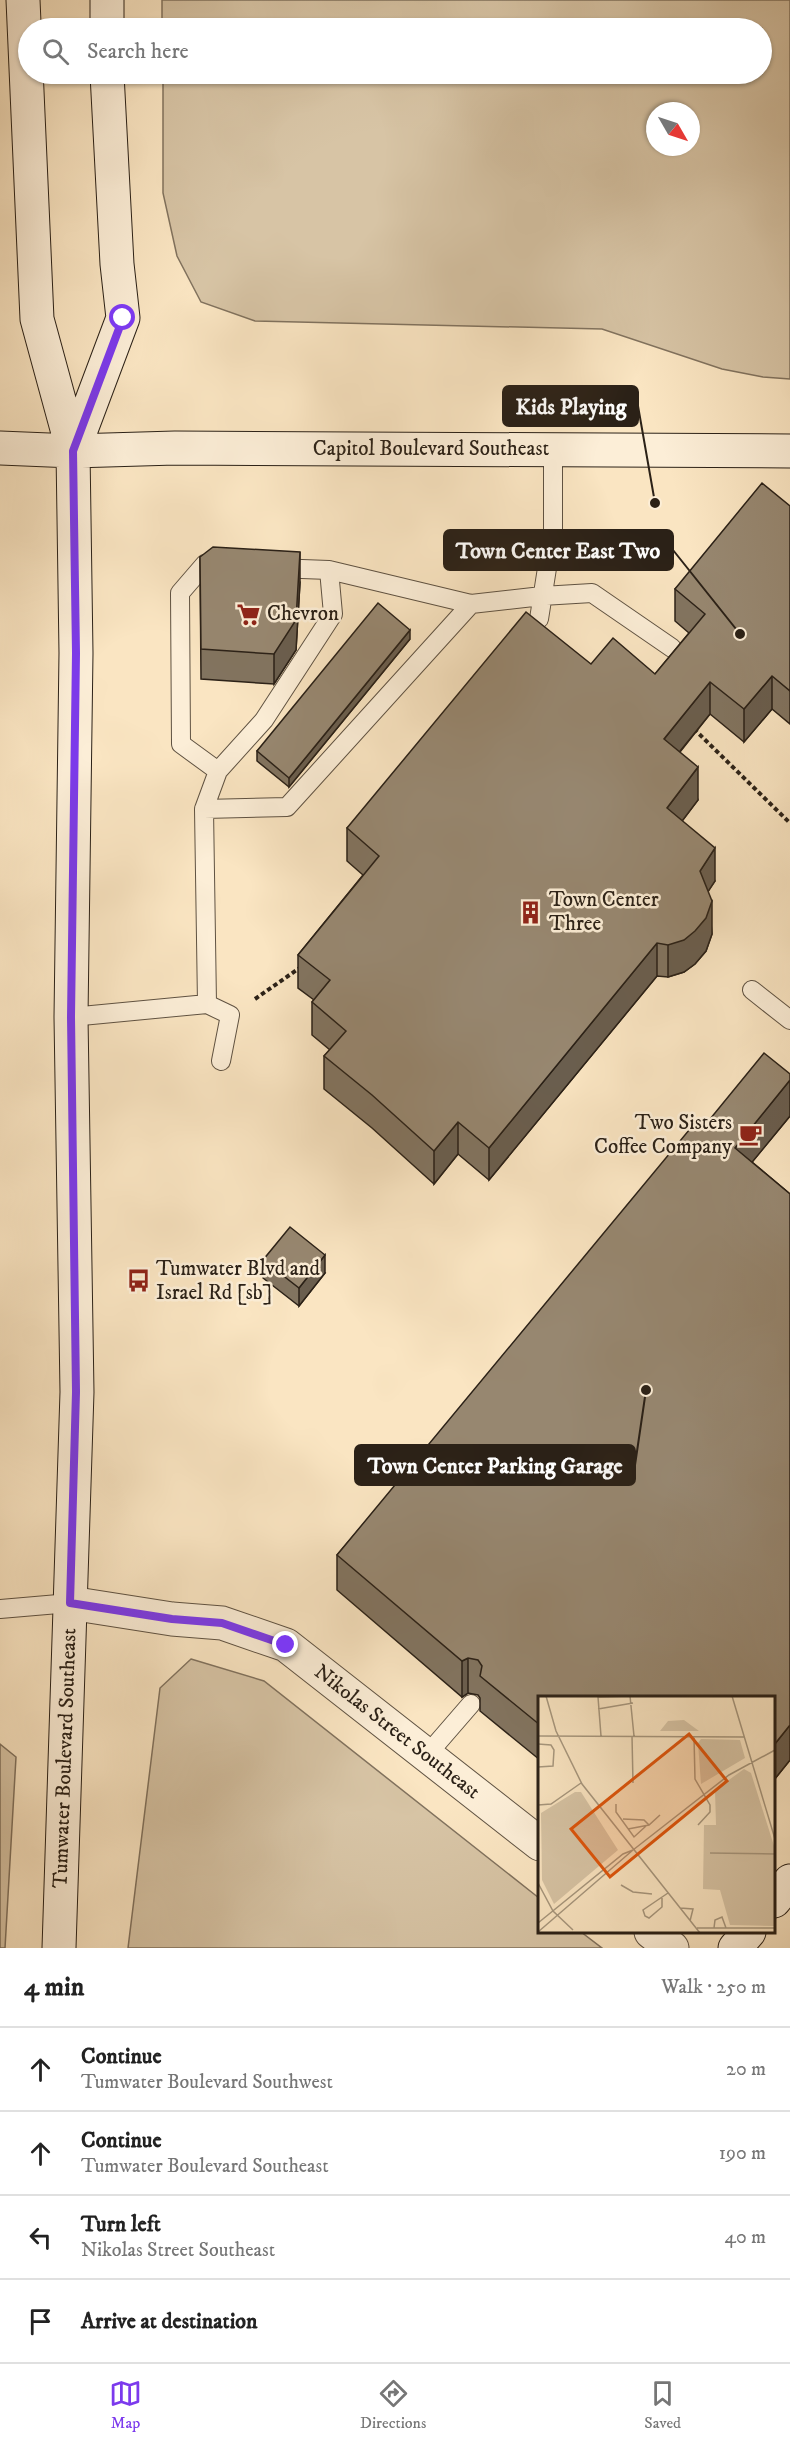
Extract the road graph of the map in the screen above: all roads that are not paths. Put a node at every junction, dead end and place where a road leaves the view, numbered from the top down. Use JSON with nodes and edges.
{"nodes":[{"id":1,"x":23,"y":0,"type":"edge"},
{"id":2,"x":107,"y":0,"type":"edge"},
{"id":3,"x":24,"y":18,"type":"edge"},
{"id":4,"x":107,"y":18,"type":"edge"},
{"id":5,"x":27,"y":84,"type":"edge"},
{"id":6,"x":108,"y":84,"type":"edge"},
{"id":7,"x":0,"y":448,"type":"edge"},
{"id":8,"x":553,"y":450,"type":"junction"},
{"id":9,"x":73,"y":451,"type":"junction"},
{"id":10,"x":790,"y":451,"type":"edge"},
{"id":11,"x":239,"y":566,"type":"edge"},
{"id":12,"x":262,"y":567,"type":"edge"},
{"id":13,"x":329,"y":570,"type":"junction"},
{"id":14,"x":542,"y":596,"type":"junction"},
{"id":15,"x":471,"y":604,"type":"junction"},
{"id":16,"x":539,"y":620,"type":"edge"},
{"id":17,"x":672,"y":648,"type":"dead end"},
{"id":18,"x":218,"y":771,"type":"junction"},
{"id":19,"x":204,"y":809,"type":"junction"},
{"id":20,"x":752,"y":990,"type":"dead end"},
{"id":21,"x":207,"y":1004,"type":"junction"},
{"id":22,"x":71,"y":1017,"type":"junction"},
{"id":23,"x":790,"y":1020,"type":"edge"},
{"id":24,"x":221,"y":1061,"type":"dead end"},
{"id":25,"x":70,"y":1603,"type":"junction"},
{"id":26,"x":0,"y":1609,"type":"edge"},
{"id":27,"x":471,"y":1704,"type":"dead end"},
{"id":28,"x":426,"y":1756,"type":"junction"},
{"id":29,"x":538,"y":1842,"type":"edge"},
{"id":30,"x":790,"y":1881,"type":"edge"},
{"id":31,"x":775,"y":1900,"type":"edge"},
{"id":32,"x":652,"y":1933,"type":"edge"},
{"id":33,"x":747,"y":1933,"type":"edge"},
{"id":34,"x":59,"y":1948,"type":"edge"},
{"id":35,"x":672,"y":1948,"type":"edge"},
{"id":36,"x":735,"y":1948,"type":"edge"}],
"edges":[{"from":1,"to":3,"type":"street"},
{"from":2,"to":4,"type":"street"},
{"from":5,"to":9,"type":"street"},
{"from":6,"to":9,"type":"street"},
{"from":7,"to":9,"type":"street","name":"Capitol Boulevard Southeast"},
{"from":8,"to":9,"type":"street","name":"Capitol Boulevard Southeast"},
{"from":8,"to":10,"type":"street","name":"Capitol Boulevard Southeast"},
{"from":8,"to":14,"type":"lane"},
{"from":9,"to":22,"type":"street","name":"Tumwater Boulevard Southeast"},
{"from":11,"to":18,"type":"lane"},
{"from":12,"to":13,"type":"lane"},
{"from":13,"to":15,"type":"lane"},
{"from":13,"to":18,"type":"lane"},
{"from":14,"to":15,"type":"lane"},
{"from":14,"to":16,"type":"lane"},
{"from":14,"to":17,"type":"lane"},
{"from":15,"to":19,"type":"lane"},
{"from":18,"to":19,"type":"lane"},
{"from":19,"to":21,"type":"lane"},
{"from":20,"to":23,"type":"lane"},
{"from":21,"to":22,"type":"lane"},
{"from":21,"to":24,"type":"lane"},
{"from":22,"to":25,"type":"street","name":"Tumwater Boulevard Southeast"},
{"from":25,"to":26,"type":"lane"},
{"from":25,"to":28,"type":"street","name":"Nikolas Street Southeast"},
{"from":25,"to":34,"type":"street","name":"Tumwater Boulevard Southeast"},
{"from":27,"to":28,"type":"lane"},
{"from":28,"to":29,"type":"street","name":"Nikolas Street Southeast"},
{"from":30,"to":31,"type":"street"},
{"from":32,"to":35,"type":"street"},
{"from":33,"to":36,"type":"street"}]}
